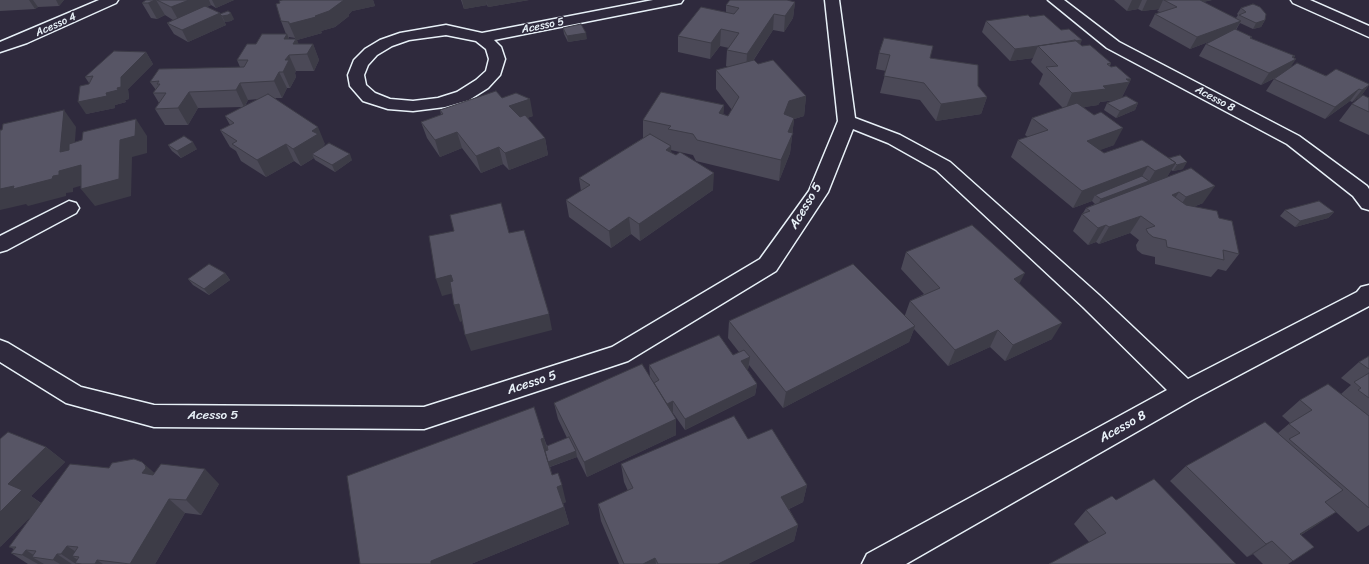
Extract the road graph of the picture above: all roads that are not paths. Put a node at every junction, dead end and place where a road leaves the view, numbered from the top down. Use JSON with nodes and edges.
{"nodes":[{"id":1,"x":111,"y":0,"type":"edge"},
{"id":2,"x":676,"y":0,"type":"edge"},
{"id":3,"x":832,"y":0,"type":"edge"},
{"id":4,"x":1055,"y":0,"type":"edge"},
{"id":5,"x":1298,"y":0,"type":"edge"},
{"id":6,"x":1369,"y":32,"type":"edge"},
{"id":7,"x":481,"y":38,"type":"junction"},
{"id":8,"x":0,"y":47,"type":"edge"},
{"id":9,"x":847,"y":121,"type":"junction"},
{"id":10,"x":1369,"y":203,"type":"edge"},
{"id":11,"x":69,"y":208,"type":"dead end"},
{"id":12,"x":0,"y":244,"type":"edge"},
{"id":13,"x":1369,"y":293,"type":"edge"},
{"id":14,"x":0,"y":350,"type":"edge"},
{"id":15,"x":1185,"y":392,"type":"junction"},
{"id":16,"x":877,"y":564,"type":"edge"}],
"edges":[{"from":1,"to":8,"type":"street","name":"Acesso 4"},
{"from":2,"to":7,"type":"street","name":"Acesso 5"},
{"from":3,"to":9,"type":"street","name":"Acesso 5"},
{"from":4,"to":10,"type":"street","name":"Acesso 8"},
{"from":5,"to":6,"type":"street"},
{"from":7,"to":7,"type":"street"},
{"from":9,"to":14,"type":"street","name":"Acesso 5"},
{"from":9,"to":15,"type":"street"},
{"from":11,"to":12,"type":"street"},
{"from":13,"to":15,"type":"street","name":"Acesso 8"},
{"from":15,"to":16,"type":"street","name":"Acesso 8"}]}
